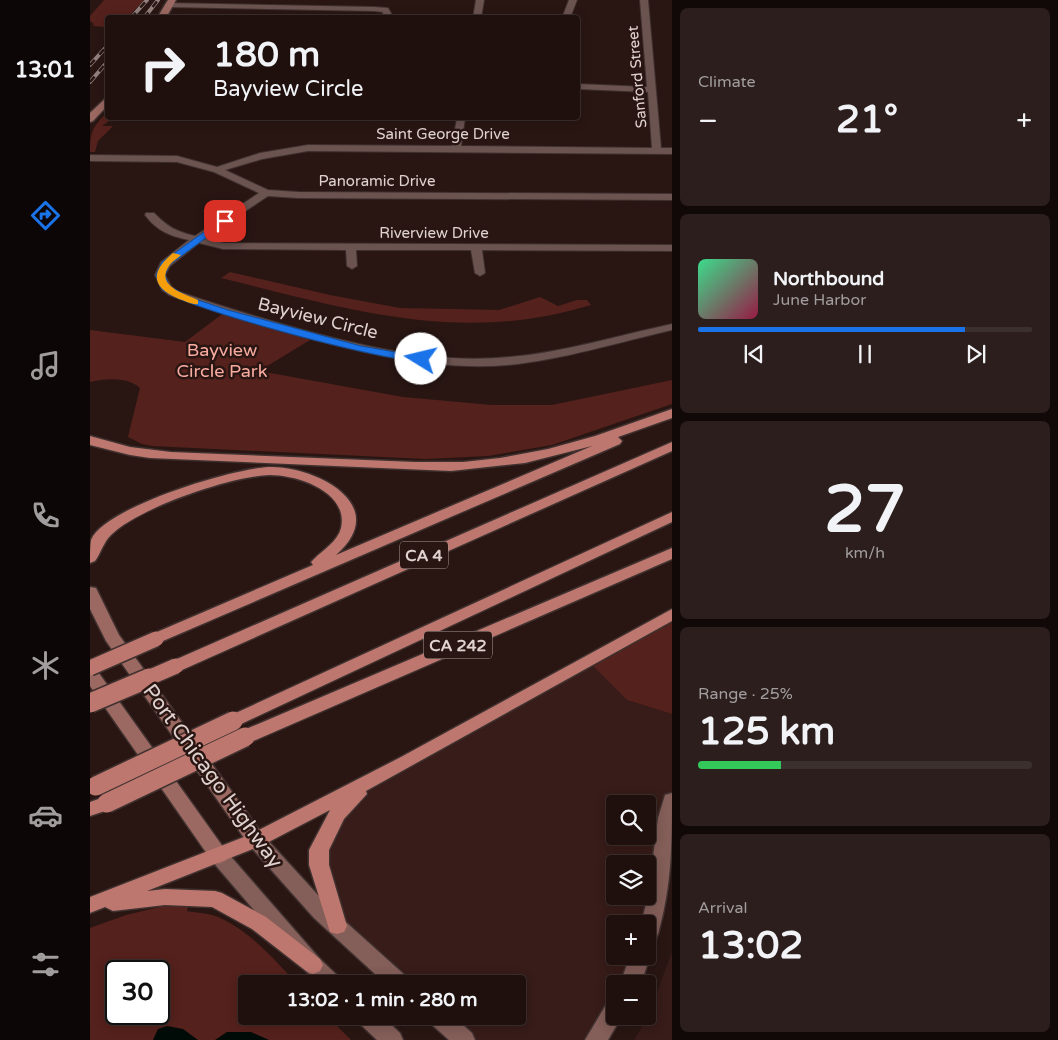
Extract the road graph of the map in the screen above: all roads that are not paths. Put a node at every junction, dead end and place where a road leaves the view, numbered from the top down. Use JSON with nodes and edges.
{"nodes":[{"id":1,"x":480,"y":0,"type":"edge"},
{"id":2,"x":573,"y":0,"type":"edge"},
{"id":3,"x":644,"y":0,"type":"edge"},
{"id":4,"x":170,"y":3,"type":"edge"},
{"id":5,"x":180,"y":6,"type":"edge"},
{"id":6,"x":226,"y":6,"type":"junction"},
{"id":7,"x":163,"y":15,"type":"edge"},
{"id":8,"x":222,"y":15,"type":"edge"},
{"id":9,"x":387,"y":15,"type":"edge"},
{"id":10,"x":478,"y":15,"type":"edge"},
{"id":11,"x":567,"y":15,"type":"edge"},
{"id":12,"x":580,"y":88,"type":"edge"},
{"id":13,"x":652,"y":90,"type":"junction"},
{"id":14,"x":105,"y":95,"type":"edge"},
{"id":15,"x":90,"y":103,"type":"edge"},
{"id":16,"x":90,"y":119,"type":"edge"},
{"id":17,"x":462,"y":120,"type":"edge"},
{"id":18,"x":456,"y":149,"type":"junction"},
{"id":19,"x":657,"y":151,"type":"junction"},
{"id":20,"x":672,"y":151,"type":"edge"},
{"id":21,"x":90,"y":158,"type":"edge"},
{"id":22,"x":217,"y":170,"type":"junction"},
{"id":23,"x":266,"y":193,"type":"junction"},
{"id":24,"x":672,"y":197,"type":"edge"},
{"id":25,"x":150,"y":215,"type":"dead end"},
{"id":26,"x":197,"y":239,"type":"junction"},
{"id":27,"x":351,"y":247,"type":"junction"},
{"id":28,"x":476,"y":248,"type":"junction"},
{"id":29,"x":672,"y":248,"type":"edge"},
{"id":30,"x":352,"y":266,"type":"dead end"},
{"id":31,"x":480,"y":273,"type":"dead end"},
{"id":32,"x":672,"y":327,"type":"edge"},
{"id":33,"x":672,"y":413,"type":"edge"},
{"id":34,"x":672,"y":417,"type":"edge"},
{"id":35,"x":90,"y":440,"type":"edge"},
{"id":36,"x":672,"y":446,"type":"edge"},
{"id":37,"x":672,"y":516,"type":"edge"},
{"id":38,"x":672,"y":553,"type":"edge"},
{"id":39,"x":90,"y":558,"type":"edge"},
{"id":40,"x":90,"y":592,"type":"edge"},
{"id":41,"x":265,"y":592,"type":"junction"},
{"id":42,"x":672,"y":614,"type":"edge"},
{"id":43,"x":672,"y":619,"type":"edge"},
{"id":44,"x":614,"y":647,"type":"junction"},
{"id":45,"x":90,"y":668,"type":"edge"},
{"id":46,"x":90,"y":673,"type":"edge"},
{"id":47,"x":90,"y":703,"type":"edge"},
{"id":48,"x":407,"y":762,"type":"junction"},
{"id":49,"x":93,"y":788,"type":"edge"},
{"id":50,"x":672,"y":800,"type":"edge"},
{"id":51,"x":98,"y":806,"type":"edge"},
{"id":52,"x":256,"y":840,"type":"junction"},
{"id":53,"x":219,"y":856,"type":"junction"},
{"id":54,"x":90,"y":905,"type":"edge"},
{"id":55,"x":653,"y":915,"type":"edge"},
{"id":56,"x":338,"y":926,"type":"junction"},
{"id":57,"x":313,"y":965,"type":"junction"},
{"id":58,"x":324,"y":975,"type":"edge"},
{"id":59,"x":391,"y":975,"type":"edge"},
{"id":60,"x":606,"y":1024,"type":"edge"},
{"id":61,"x":376,"y":1025,"type":"edge"},
{"id":62,"x":448,"y":1025,"type":"edge"},
{"id":63,"x":392,"y":1040,"type":"edge"},
{"id":64,"x":464,"y":1040,"type":"edge"},
{"id":65,"x":596,"y":1040,"type":"edge"}],
"edges":[{"from":1,"to":10,"type":"street"},
{"from":2,"to":11,"type":"street"},
{"from":3,"to":13,"type":"street","name":"Sanford Street"},
{"from":4,"to":5,"type":"street"},
{"from":4,"to":7,"type":"main road"},
{"from":5,"to":6,"type":"street"},
{"from":6,"to":8,"type":"street"},
{"from":6,"to":9,"type":"street"},
{"from":12,"to":13,"type":"street"},
{"from":13,"to":19,"type":"street","name":"Sanford Street"},
{"from":14,"to":15,"type":"main road"},
{"from":14,"to":16,"type":"main road"},
{"from":17,"to":18,"type":"street"},
{"from":18,"to":19,"type":"street","name":"Saint George Drive"},
{"from":18,"to":22,"type":"street","name":"Saint George Drive"},
{"from":19,"to":20,"type":"street","name":"Saint George Drive"},
{"from":21,"to":22,"type":"street","name":"Panoramic Drive"},
{"from":22,"to":23,"type":"street","name":"Panoramic Drive"},
{"from":23,"to":24,"type":"street","name":"Panoramic Drive"},
{"from":23,"to":26,"type":"street","name":"Bayview Circle"},
{"from":25,"to":26,"type":"street","name":"Riverview Drive"},
{"from":26,"to":27,"type":"street","name":"Riverview Drive"},
{"from":26,"to":32,"type":"street","name":"Bayview Circle"},
{"from":27,"to":28,"type":"street","name":"Riverview Drive"},
{"from":27,"to":30,"type":"street"},
{"from":28,"to":29,"type":"street","name":"Riverview Drive"},
{"from":28,"to":31,"type":"street"},
{"from":33,"to":35,"type":"highway"},
{"from":34,"to":41,"type":"highway"},
{"from":36,"to":47,"type":"highway","number":"CA 4","bridge":true},
{"from":37,"to":49,"type":"highway","bridge":true},
{"from":38,"to":51,"type":"highway","number":"CA 242","bridge":true},
{"from":39,"to":41,"type":"highway"},
{"from":40,"to":52,"type":"main road","name":"Port Chicago Highway"},
{"from":41,"to":45,"type":"highway","bridge":true},
{"from":42,"to":44,"type":"highway"},
{"from":43,"to":44,"type":"highway"},
{"from":44,"to":48,"type":"highway"},
{"from":46,"to":53,"type":"main road"},
{"from":48,"to":52,"type":"highway"},
{"from":48,"to":56,"type":"highway"},
{"from":50,"to":55,"type":"street"},
{"from":52,"to":53,"type":"highway"},
{"from":52,"to":56,"type":"street","name":"Port Chicago Highway"},
{"from":53,"to":54,"type":"highway"},
{"from":53,"to":57,"type":"street"},
{"from":54,"to":57,"type":"highway"},
{"from":56,"to":59,"type":"street","name":"Port Chicago Highway"},
{"from":57,"to":58,"type":"street"},
{"from":60,"to":65,"type":"street"},
{"from":61,"to":63,"type":"street"},
{"from":62,"to":64,"type":"street"}]}
